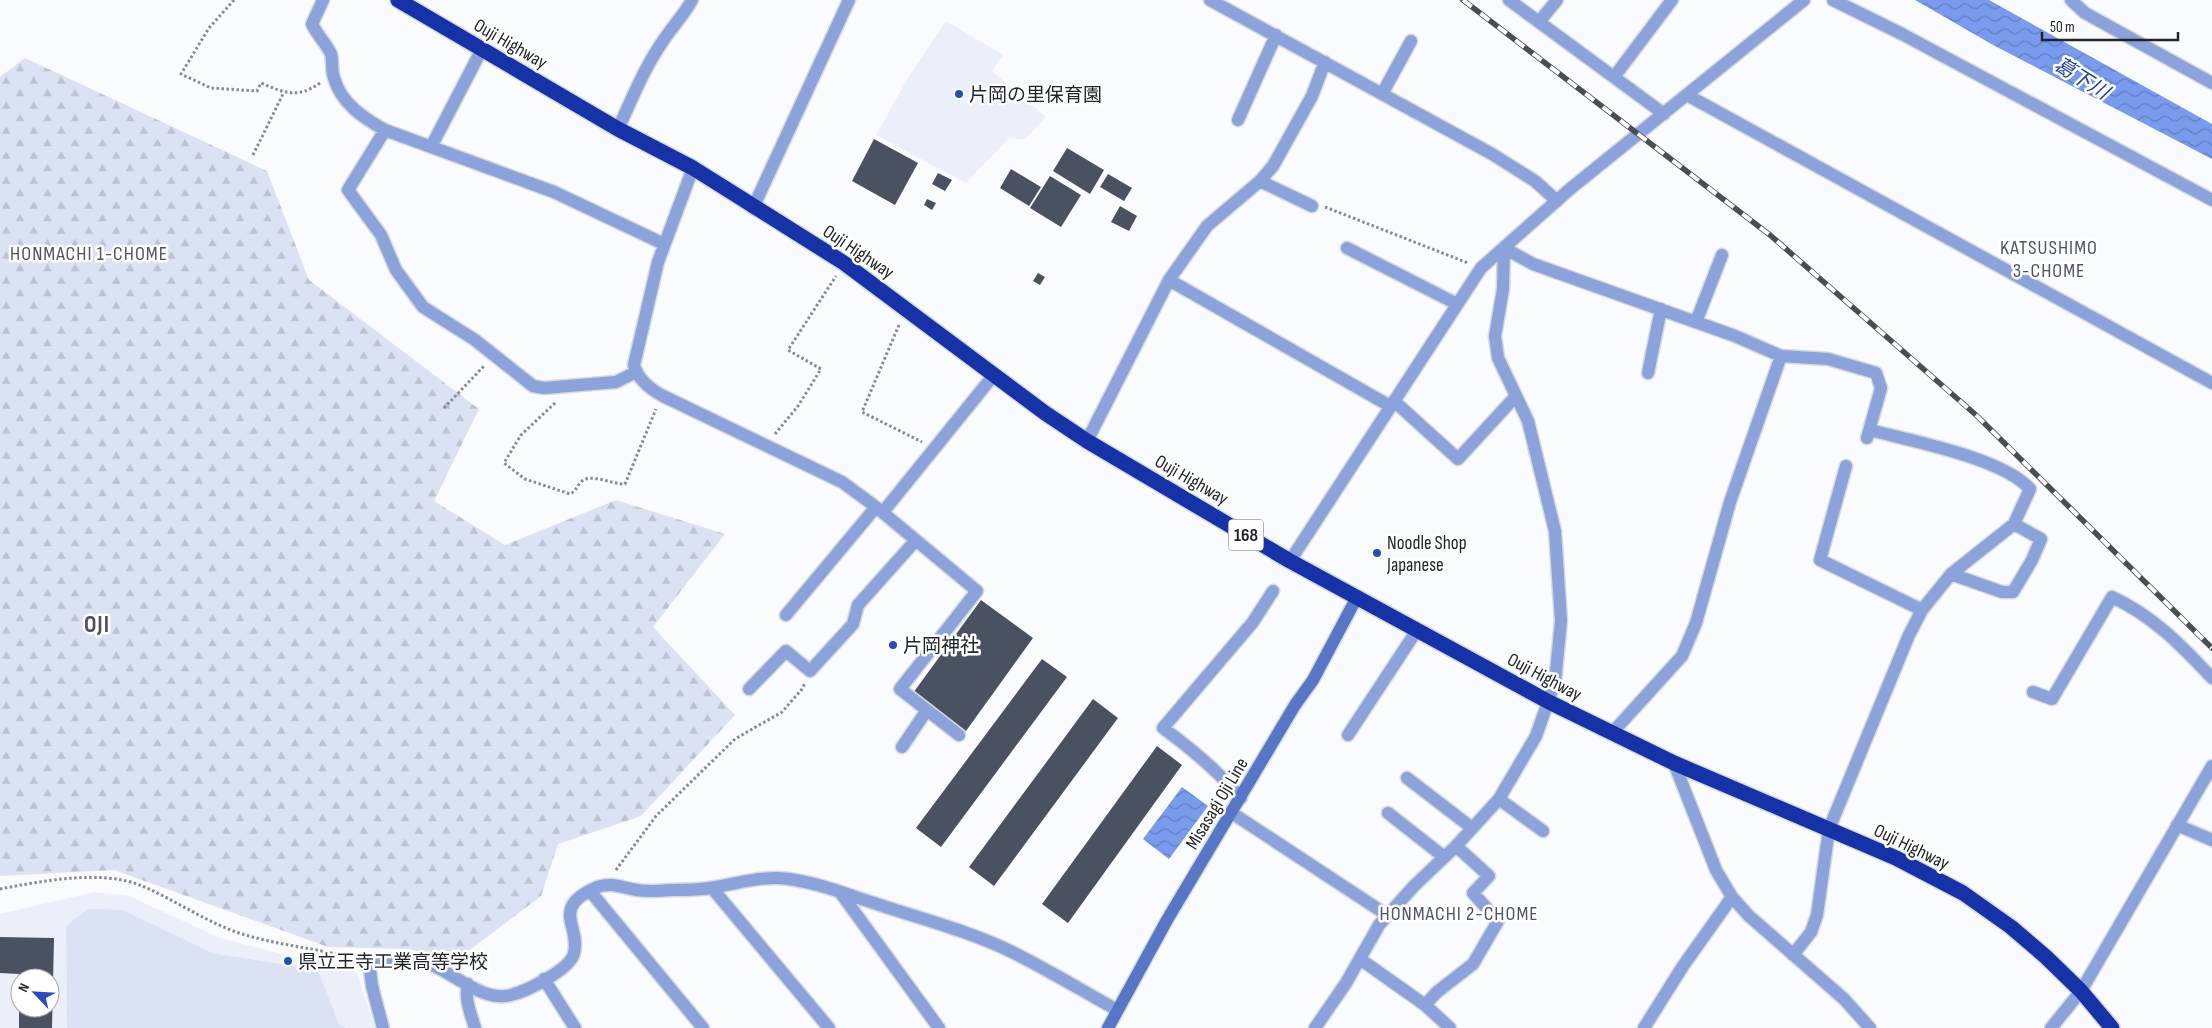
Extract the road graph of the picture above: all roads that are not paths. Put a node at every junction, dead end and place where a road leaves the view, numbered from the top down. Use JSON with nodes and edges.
{"nodes":[{"id":1,"x":323,"y":0,"type":"edge"},
{"id":2,"x":398,"y":0,"type":"edge"},
{"id":3,"x":692,"y":0,"type":"edge"},
{"id":4,"x":849,"y":0,"type":"edge"},
{"id":5,"x":1210,"y":0,"type":"edge"},
{"id":6,"x":1509,"y":0,"type":"edge"},
{"id":7,"x":1556,"y":0,"type":"edge"},
{"id":8,"x":1672,"y":0,"type":"edge"},
{"id":9,"x":1804,"y":0,"type":"edge"},
{"id":10,"x":1833,"y":0,"type":"edge"},
{"id":11,"x":2071,"y":0,"type":"edge"},
{"id":12,"x":1539,"y":22,"type":"junction"},
{"id":13,"x":1276,"y":36,"type":"junction"},
{"id":14,"x":1411,"y":41,"type":"dead end"},
{"id":15,"x":482,"y":49,"type":"junction"},
{"id":16,"x":1325,"y":62,"type":"junction"},
{"id":17,"x":1614,"y":77,"type":"junction"},
{"id":18,"x":2212,"y":83,"type":"edge"},
{"id":19,"x":1382,"y":94,"type":"junction"},
{"id":20,"x":1686,"y":95,"type":"junction"},
{"id":21,"x":1664,"y":114,"type":"junction"},
{"id":22,"x":1238,"y":120,"type":"dead end"},
{"id":23,"x":618,"y":129,"type":"junction"},
{"id":24,"x":385,"y":130,"type":"junction"},
{"id":25,"x":431,"y":147,"type":"junction"},
{"id":26,"x":693,"y":168,"type":"junction"},
{"id":27,"x":1260,"y":181,"type":"junction"},
{"id":28,"x":2212,"y":200,"type":"edge"},
{"id":29,"x":1557,"y":201,"type":"junction"},
{"id":30,"x":1312,"y":206,"type":"road end"},
{"id":31,"x":753,"y":208,"type":"junction"},
{"id":32,"x":664,"y":244,"type":"junction"},
{"id":33,"x":1347,"y":248,"type":"dead end"},
{"id":34,"x":1504,"y":248,"type":"junction"},
{"id":35,"x":1722,"y":255,"type":"dead end"},
{"id":36,"x":1169,"y":280,"type":"junction"},
{"id":37,"x":1457,"y":304,"type":"junction"},
{"id":38,"x":1661,"y":309,"type":"junction"},
{"id":39,"x":1696,"y":322,"type":"junction"},
{"id":40,"x":1781,"y":356,"type":"junction"},
{"id":41,"x":636,"y":372,"type":"junction"},
{"id":42,"x":1648,"y":373,"type":"dead end"},
{"id":43,"x":993,"y":376,"type":"junction"},
{"id":44,"x":2212,"y":383,"type":"edge"},
{"id":45,"x":1516,"y":396,"type":"junction"},
{"id":46,"x":1392,"y":404,"type":"junction"},
{"id":47,"x":1087,"y":441,"type":"junction"},
{"id":48,"x":1846,"y":466,"type":"dead end"},
{"id":49,"x":879,"y":510,"type":"junction"},
{"id":50,"x":2014,"y":524,"type":"junction"},
{"id":51,"x":916,"y":540,"type":"junction"},
{"id":52,"x":1290,"y":560,"type":"junction"},
{"id":53,"x":1951,"y":574,"type":"junction"},
{"id":54,"x":1273,"y":591,"type":"dead end"},
{"id":55,"x":1357,"y":597,"type":"junction"},
{"id":56,"x":1922,"y":610,"type":"junction"},
{"id":57,"x":786,"y":615,"type":"dead end"},
{"id":58,"x":1417,"y":630,"type":"junction"},
{"id":59,"x":2212,"y":678,"type":"edge"},
{"id":60,"x":749,"y":689,"type":"dead end"},
{"id":61,"x":2033,"y":692,"type":"dead end"},
{"id":62,"x":1549,"y":702,"type":"junction"},
{"id":63,"x":927,"y":710,"type":"junction"},
{"id":64,"x":1612,"y":733,"type":"junction"},
{"id":65,"x":959,"y":735,"type":"dead end"},
{"id":66,"x":1348,"y":735,"type":"dead end"},
{"id":67,"x":902,"y":747,"type":"dead end"},
{"id":68,"x":1674,"y":763,"type":"junction"},
{"id":69,"x":2212,"y":766,"type":"edge"},
{"id":70,"x":1407,"y":778,"type":"dead end"},
{"id":71,"x":1241,"y":798,"type":"junction"},
{"id":72,"x":1499,"y":799,"type":"junction"},
{"id":73,"x":1388,"y":813,"type":"dead end"},
{"id":74,"x":1232,"y":814,"type":"junction"},
{"id":75,"x":2177,"y":825,"type":"junction"},
{"id":76,"x":1472,"y":828,"type":"junction"},
{"id":77,"x":1829,"y":829,"type":"junction"},
{"id":78,"x":1544,"y":831,"type":"dead end"},
{"id":79,"x":2212,"y":840,"type":"edge"},
{"id":80,"x":1456,"y":846,"type":"junction"},
{"id":81,"x":1444,"y":857,"type":"junction"},
{"id":82,"x":712,"y":888,"type":"junction"},
{"id":83,"x":590,"y":891,"type":"junction"},
{"id":84,"x":840,"y":892,"type":"junction"},
{"id":85,"x":1732,"y":897,"type":"junction"},
{"id":86,"x":1388,"y":915,"type":"junction"},
{"id":87,"x":1793,"y":955,"type":"junction"},
{"id":88,"x":1360,"y":959,"type":"junction"},
{"id":89,"x":544,"y":979,"type":"junction"},
{"id":90,"x":468,"y":984,"type":"junction"},
{"id":91,"x":2081,"y":991,"type":"junction"},
{"id":92,"x":1425,"y":1005,"type":"junction"},
{"id":93,"x":1117,"y":1010,"type":"junction"},
{"id":94,"x":383,"y":1028,"type":"edge"},
{"id":95,"x":475,"y":1028,"type":"edge"},
{"id":96,"x":575,"y":1028,"type":"edge"},
{"id":97,"x":703,"y":1028,"type":"edge"},
{"id":98,"x":829,"y":1028,"type":"edge"},
{"id":99,"x":939,"y":1028,"type":"edge"},
{"id":100,"x":1108,"y":1028,"type":"edge"},
{"id":101,"x":1315,"y":1028,"type":"edge"},
{"id":102,"x":1450,"y":1028,"type":"edge"},
{"id":103,"x":1644,"y":1028,"type":"edge"},
{"id":104,"x":1870,"y":1028,"type":"edge"},
{"id":105,"x":2051,"y":1028,"type":"edge"},
{"id":106,"x":2112,"y":1028,"type":"edge"}],
"edges":[{"from":1,"to":24,"type":"street"},
{"from":2,"to":15,"type":"highway","name":"Ouji Highway","number":"168"},
{"from":3,"to":23,"type":"street"},
{"from":4,"to":31,"type":"street"},
{"from":5,"to":13,"type":"street"},
{"from":6,"to":12,"type":"street"},
{"from":7,"to":12,"type":"street"},
{"from":8,"to":17,"type":"street"},
{"from":9,"to":20,"type":"street"},
{"from":10,"to":28,"type":"street"},
{"from":11,"to":18,"type":"street"},
{"from":12,"to":17,"type":"street"},
{"from":13,"to":16,"type":"street"},
{"from":13,"to":22,"type":"street"},
{"from":14,"to":19,"type":"street"},
{"from":15,"to":23,"type":"highway","name":"Ouji Highway","number":"168"},
{"from":15,"to":25,"type":"street"},
{"from":16,"to":19,"type":"street"},
{"from":16,"to":27,"type":"street"},
{"from":17,"to":21,"type":"street"},
{"from":19,"to":29,"type":"street"},
{"from":20,"to":21,"type":"street"},
{"from":20,"to":44,"type":"street"},
{"from":21,"to":29,"type":"street"},
{"from":23,"to":26,"type":"highway","name":"Ouji Highway","number":"168"},
{"from":24,"to":25,"type":"street"},
{"from":24,"to":41,"type":"street"},
{"from":25,"to":32,"type":"street"},
{"from":26,"to":31,"type":"highway","name":"Ouji Highway","number":"168"},
{"from":26,"to":32,"type":"street"},
{"from":27,"to":30,"type":"street"},
{"from":27,"to":36,"type":"street"},
{"from":29,"to":34,"type":"street"},
{"from":31,"to":43,"type":"highway","name":"Ouji Highway","number":"168"},
{"from":32,"to":41,"type":"street"},
{"from":33,"to":37,"type":"street"},
{"from":34,"to":37,"type":"street"},
{"from":34,"to":38,"type":"street"},
{"from":34,"to":45,"type":"street"},
{"from":35,"to":39,"type":"street"},
{"from":36,"to":46,"type":"street"},
{"from":36,"to":47,"type":"street"},
{"from":37,"to":46,"type":"street"},
{"from":38,"to":39,"type":"street"},
{"from":38,"to":42,"type":"street"},
{"from":39,"to":40,"type":"street"},
{"from":40,"to":50,"type":"street"},
{"from":40,"to":64,"type":"street"},
{"from":41,"to":49,"type":"street"},
{"from":43,"to":47,"type":"highway","name":"Ouji Highway","number":"168"},
{"from":43,"to":49,"type":"street"},
{"from":45,"to":46,"type":"street"},
{"from":45,"to":62,"type":"street"},
{"from":46,"to":52,"type":"street"},
{"from":47,"to":52,"type":"highway","name":"Ouji Highway","number":"168"},
{"from":48,"to":56,"type":"street"},
{"from":49,"to":51,"type":"street"},
{"from":49,"to":57,"type":"street"},
{"from":50,"to":53,"type":"street"},
{"from":50,"to":53,"type":"street"},
{"from":51,"to":60,"type":"street"},
{"from":51,"to":63,"type":"street"},
{"from":52,"to":55,"type":"highway","name":"Ouji Highway","number":"168"},
{"from":53,"to":56,"type":"street"},
{"from":54,"to":71,"type":"street"},
{"from":55,"to":58,"type":"highway","name":"Ouji Highway","number":"168"},
{"from":55,"to":71,"type":"main road","name":"Misasagi Oji Line"},
{"from":56,"to":77,"type":"street"},
{"from":58,"to":62,"type":"highway","name":"Ouji Highway","number":"168"},
{"from":58,"to":66,"type":"street"},
{"from":59,"to":61,"type":"street"},
{"from":62,"to":64,"type":"highway","name":"Ouji Highway","number":"168"},
{"from":62,"to":72,"type":"street"},
{"from":63,"to":65,"type":"street"},
{"from":63,"to":67,"type":"street"},
{"from":64,"to":68,"type":"highway","name":"Ouji Highway","number":"168"},
{"from":68,"to":77,"type":"highway","name":"Ouji Highway","number":"168"},
{"from":68,"to":85,"type":"street"},
{"from":69,"to":75,"type":"street"},
{"from":70,"to":76,"type":"street"},
{"from":71,"to":74,"type":"main road","name":"Misasagi Oji Line"},
{"from":72,"to":76,"type":"street"},
{"from":72,"to":78,"type":"street"},
{"from":73,"to":81,"type":"street"},
{"from":74,"to":86,"type":"street"},
{"from":74,"to":93,"type":"main road","name":"Misasagi Oji Line"},
{"from":75,"to":79,"type":"street"},
{"from":75,"to":91,"type":"street"},
{"from":76,"to":80,"type":"street"},
{"from":77,"to":87,"type":"street"},
{"from":77,"to":91,"type":"highway","name":"Ouji Highway","number":"168"},
{"from":80,"to":81,"type":"street"},
{"from":80,"to":92,"type":"street"},
{"from":81,"to":86,"type":"street"},
{"from":82,"to":83,"type":"street"},
{"from":82,"to":84,"type":"street"},
{"from":82,"to":98,"type":"street"},
{"from":83,"to":89,"type":"street"},
{"from":83,"to":97,"type":"street"},
{"from":84,"to":93,"type":"street"},
{"from":84,"to":99,"type":"street"},
{"from":85,"to":87,"type":"street"},
{"from":85,"to":103,"type":"street"},
{"from":86,"to":88,"type":"street"},
{"from":87,"to":104,"type":"street"},
{"from":88,"to":92,"type":"street"},
{"from":88,"to":101,"type":"street"},
{"from":89,"to":90,"type":"street"},
{"from":89,"to":96,"type":"street"},
{"from":90,"to":94,"type":"street"},
{"from":90,"to":95,"type":"street"},
{"from":91,"to":105,"type":"street"},
{"from":91,"to":106,"type":"highway","name":"Ouji Highway","number":"168"},
{"from":92,"to":102,"type":"street"},
{"from":93,"to":100,"type":"main road","name":"Misasagi Oji Line"}]}
